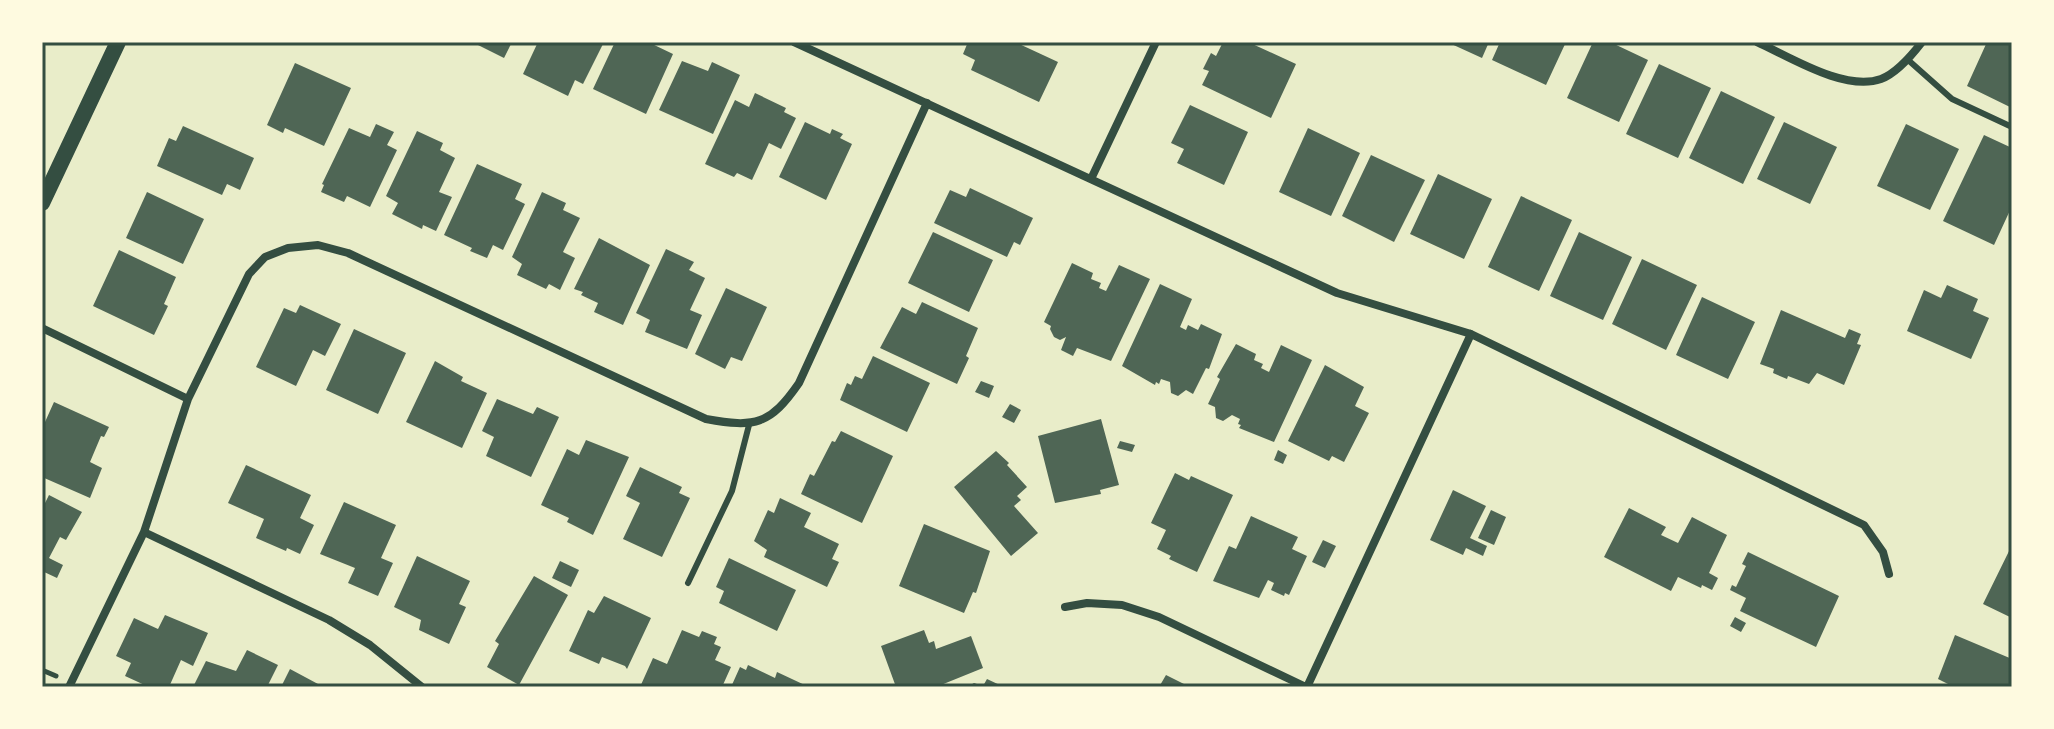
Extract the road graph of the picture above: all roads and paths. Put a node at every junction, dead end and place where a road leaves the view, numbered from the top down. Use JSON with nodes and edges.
{"nodes":[{"id":1,"x":118,"y":42,"type":"edge"},
{"id":2,"x":794,"y":42,"type":"edge"},
{"id":3,"x":1156,"y":42,"type":"edge"},
{"id":4,"x":1757,"y":42,"type":"edge"},
{"id":5,"x":1922,"y":42,"type":"edge"},
{"id":6,"x":1907,"y":59,"type":"junction"},
{"id":7,"x":927,"y":103,"type":"junction"},
{"id":8,"x":2012,"y":127,"type":"edge"},
{"id":9,"x":1091,"y":179,"type":"junction"},
{"id":10,"x":42,"y":203,"type":"edge"},
{"id":11,"x":42,"y":328,"type":"edge"},
{"id":12,"x":1471,"y":334,"type":"junction"},
{"id":13,"x":188,"y":399,"type":"junction"},
{"id":14,"x":749,"y":425,"type":"junction"},
{"id":15,"x":144,"y":532,"type":"junction"},
{"id":16,"x":1889,"y":574,"type":"dead end"},
{"id":17,"x":688,"y":583,"type":"dead end"},
{"id":18,"x":1065,"y":607,"type":"dead end"},
{"id":19,"x":69,"y":687,"type":"edge"},
{"id":20,"x":422,"y":687,"type":"edge"},
{"id":21,"x":1306,"y":687,"type":"edge"}],
"edges":[{"from":1,"to":10,"type":"main road"},
{"from":2,"to":7,"type":"street"},
{"from":3,"to":9,"type":"street"},
{"from":4,"to":6,"type":"street"},
{"from":5,"to":6,"type":"street"},
{"from":6,"to":8,"type":"lane"},
{"from":7,"to":9,"type":"street"},
{"from":7,"to":14,"type":"street"},
{"from":9,"to":12,"type":"street"},
{"from":11,"to":13,"type":"street"},
{"from":12,"to":16,"type":"street"},
{"from":12,"to":21,"type":"street"},
{"from":13,"to":14,"type":"street"},
{"from":13,"to":15,"type":"street"},
{"from":14,"to":17,"type":"lane"},
{"from":15,"to":19,"type":"street"},
{"from":15,"to":20,"type":"street"},
{"from":18,"to":21,"type":"street"}]}
